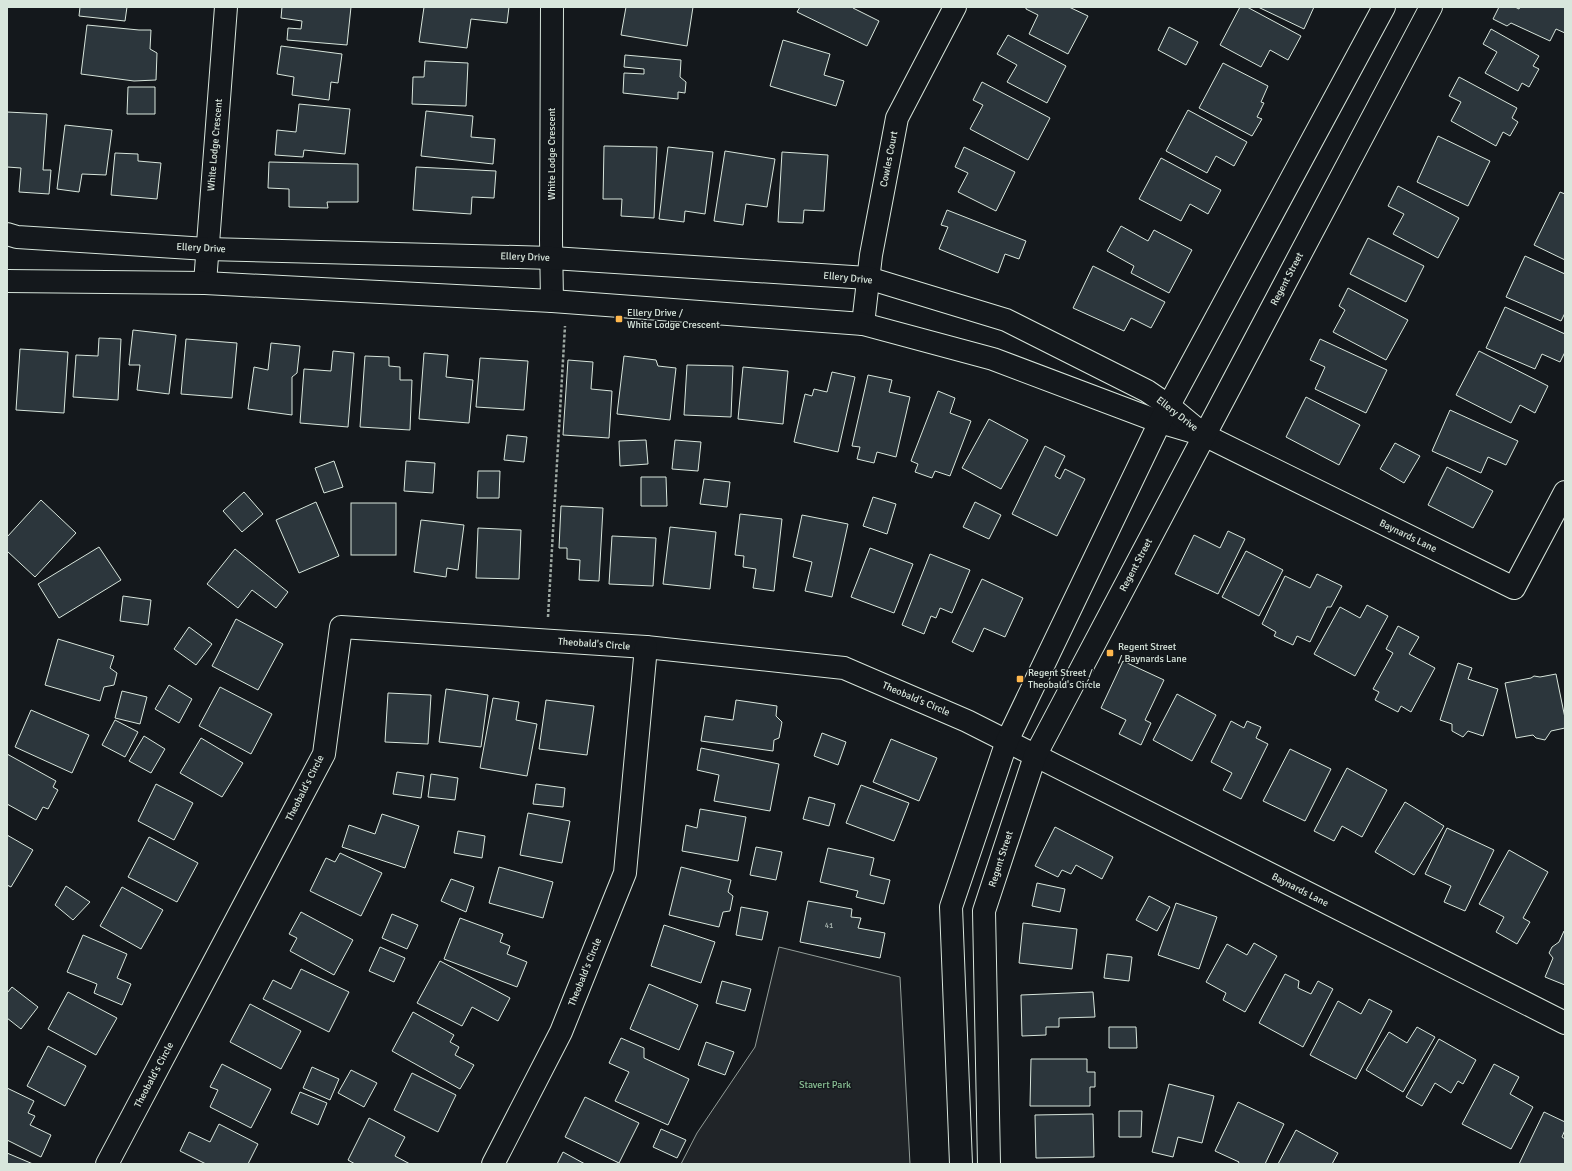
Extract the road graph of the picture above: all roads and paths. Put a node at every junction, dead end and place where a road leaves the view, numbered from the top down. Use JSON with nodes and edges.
{"nodes":[{"id":1,"x":226,"y":7,"type":"edge"},
{"id":2,"x":552,"y":7,"type":"edge"},
{"id":3,"x":955,"y":7,"type":"edge"},
{"id":4,"x":1384,"y":7,"type":"edge"},
{"id":5,"x":1431,"y":7,"type":"edge"},
{"id":6,"x":7,"y":234,"type":"edge"},
{"id":7,"x":207,"y":249,"type":"junction"},
{"id":8,"x":552,"y":258,"type":"junction"},
{"id":9,"x":868,"y":278,"type":"junction"},
{"id":10,"x":7,"y":281,"type":"edge"},
{"id":11,"x":205,"y":283,"type":"junction"},
{"id":12,"x":559,"y":301,"type":"junction"},
{"id":13,"x":863,"y":324,"type":"junction"},
{"id":14,"x":1164,"y":414,"type":"junction"},
{"id":15,"x":1204,"y":435,"type":"junction"},
{"id":16,"x":1565,"y":492,"type":"edge"},
{"id":17,"x":546,"y":641,"type":"junction"},
{"id":18,"x":646,"y":647,"type":"junction"},
{"id":19,"x":1007,"y":741,"type":"junction"},
{"id":20,"x":1035,"y":756,"type":"junction"},
{"id":21,"x":1565,"y":1023,"type":"edge"},
{"id":22,"x":107,"y":1164,"type":"edge"},
{"id":23,"x":493,"y":1164,"type":"edge"},
{"id":24,"x":961,"y":1164,"type":"edge"},
{"id":25,"x":989,"y":1164,"type":"edge"}],
"edges":[{"from":1,"to":7,"type":"street","name":"White Lodge Crescent"},
{"from":2,"to":8,"type":"street","name":"White Lodge Crescent"},
{"from":3,"to":9,"type":"street","name":"Cowles Court"},
{"from":4,"to":14,"type":"street"},
{"from":5,"to":15,"type":"street","name":"Regent Street"},
{"from":6,"to":7,"type":"street","name":"Ellery Drive"},
{"from":7,"to":8,"type":"street","name":"Ellery Drive"},
{"from":7,"to":11,"type":"street","name":"White Lodge Crescent"},
{"from":8,"to":9,"type":"street","name":"Ellery Drive"},
{"from":8,"to":12,"type":"street","name":"White Lodge Crescent"},
{"from":9,"to":13,"type":"street","name":"Cowles Court"},
{"from":9,"to":14,"type":"street","name":"Ellery Drive"},
{"from":10,"to":11,"type":"street","name":"Ellery Drive"},
{"from":11,"to":12,"type":"street","name":"Ellery Drive"},
{"from":12,"to":13,"type":"street","name":"Ellery Drive"},
{"from":12,"to":17,"type":"path"},
{"from":13,"to":14,"type":"street","name":"Ellery Drive"},
{"from":14,"to":15,"type":"street","name":"Ellery Drive"},
{"from":14,"to":19,"type":"street"},
{"from":15,"to":16,"type":"street","name":"Baynards Lane"},
{"from":15,"to":20,"type":"street","name":"Regent Street"},
{"from":17,"to":18,"type":"street","name":"Theobald's Circle"},
{"from":17,"to":22,"type":"street","name":"Theobald's Circle"},
{"from":18,"to":19,"type":"street","name":"Theobald's Circle"},
{"from":18,"to":23,"type":"street","name":"Theobald's Circle"},
{"from":19,"to":20,"type":"street","name":"Theobald's Circle"},
{"from":19,"to":24,"type":"street"},
{"from":20,"to":21,"type":"street","name":"Baynards Lane"},
{"from":20,"to":25,"type":"street","name":"Regent Street"}]}
